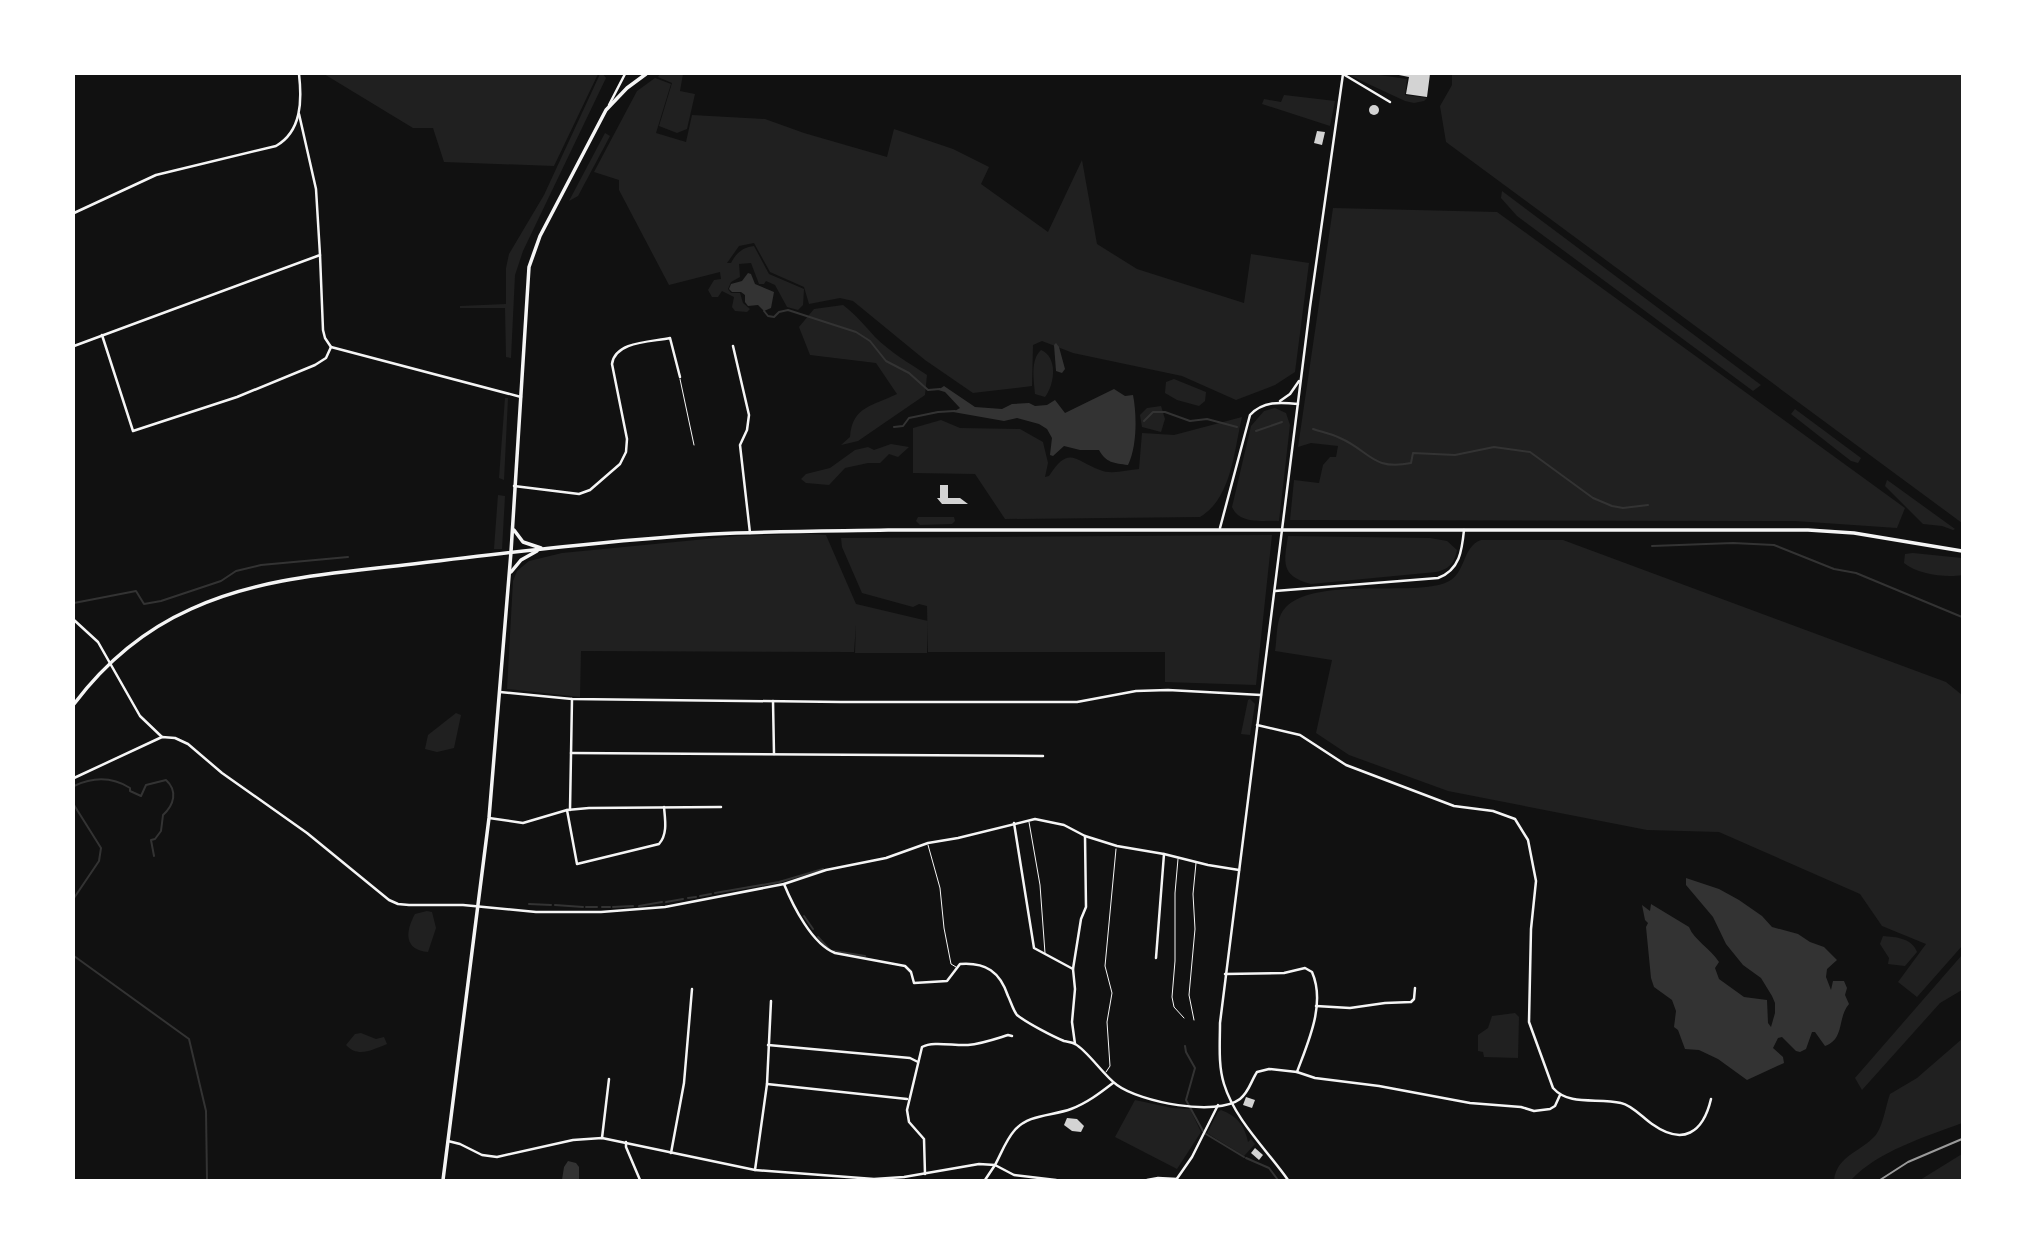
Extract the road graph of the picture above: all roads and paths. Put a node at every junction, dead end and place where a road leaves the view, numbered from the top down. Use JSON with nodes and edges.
{"nodes":[{"id":1,"x":299,"y":74,"type":"edge"},
{"id":2,"x":625,"y":74,"type":"edge"},
{"id":3,"x":646,"y":74,"type":"edge"},
{"id":4,"x":1343,"y":74,"type":"edge"},
{"id":5,"x":1390,"y":102,"type":"dead end"},
{"id":6,"x":606,"y":110,"type":"junction"},
{"id":7,"x":299,"y":114,"type":"junction"},
{"id":8,"x":74,"y":213,"type":"edge"},
{"id":9,"x":320,"y":255,"type":"junction"},
{"id":10,"x":102,"y":335,"type":"junction"},
{"id":11,"x":74,"y":346,"type":"edge"},
{"id":12,"x":733,"y":346,"type":"dead end"},
{"id":13,"x":331,"y":347,"type":"junction"},
{"id":14,"x":1301,"y":374,"type":"junction"},
{"id":15,"x":680,"y":377,"type":"joint"},
{"id":16,"x":520,"y":397,"type":"junction"},
{"id":17,"x":1278,"y":403,"type":"junction"},
{"id":18,"x":1297,"y":404,"type":"junction"},
{"id":19,"x":694,"y":445,"type":"dead end"},
{"id":20,"x":514,"y":486,"type":"junction"},
{"id":21,"x":512,"y":525,"type":"junction"},
{"id":22,"x":1220,"y":528,"type":"junction"},
{"id":23,"x":1464,"y":530,"type":"junction"},
{"id":24,"x":750,"y":533,"type":"junction"},
{"id":25,"x":546,"y":549,"type":"junction"},
{"id":26,"x":1962,"y":551,"type":"edge"},
{"id":27,"x":511,"y":552,"type":"junction"},
{"id":28,"x":509,"y":576,"type":"junction"},
{"id":29,"x":1275,"y":591,"type":"junction"},
{"id":30,"x":74,"y":621,"type":"edge"},
{"id":31,"x":110,"y":663,"type":"junction"},
{"id":32,"x":500,"y":692,"type":"junction"},
{"id":33,"x":1261,"y":695,"type":"junction"},
{"id":34,"x":572,"y":699,"type":"junction"},
{"id":35,"x":773,"y":701,"type":"junction"},
{"id":36,"x":74,"y":704,"type":"edge"},
{"id":37,"x":1257,"y":725,"type":"junction"},
{"id":38,"x":162,"y":737,"type":"junction"},
{"id":39,"x":571,"y":753,"type":"junction"},
{"id":40,"x":774,"y":754,"type":"junction"},
{"id":41,"x":1043,"y":756,"type":"dead end"},
{"id":42,"x":74,"y":778,"type":"edge"},
{"id":43,"x":664,"y":807,"type":"junction"},
{"id":44,"x":721,"y":807,"type":"dead end"},
{"id":45,"x":569,"y":810,"type":"junction"},
{"id":46,"x":489,"y":818,"type":"junction"},
{"id":47,"x":1029,"y":820,"type":"junction"},
{"id":48,"x":1014,"y":823,"type":"junction"},
{"id":49,"x":1086,"y":836,"type":"junction"},
{"id":50,"x":928,"y":843,"type":"junction"},
{"id":51,"x":1117,"y":846,"type":"junction"},
{"id":52,"x":1164,"y":854,"type":"junction"},
{"id":53,"x":1178,"y":857,"type":"junction"},
{"id":54,"x":1196,"y":862,"type":"junction"},
{"id":55,"x":1239,"y":870,"type":"junction"},
{"id":56,"x":784,"y":884,"type":"junction"},
{"id":57,"x":478,"y":908,"type":"junction"},
{"id":58,"x":1045,"y":955,"type":"junction"},
{"id":59,"x":1156,"y":958,"type":"dead end"},
{"id":60,"x":956,"y":967,"type":"junction"},
{"id":61,"x":1073,"y":969,"type":"junction"},
{"id":62,"x":1225,"y":974,"type":"junction"},
{"id":63,"x":1415,"y":988,"type":"dead end"},
{"id":64,"x":692,"y":989,"type":"dead end"},
{"id":65,"x":771,"y":1001,"type":"dead end"},
{"id":66,"x":1316,"y":1006,"type":"junction"},
{"id":67,"x":1184,"y":1018,"type":"dead end"},
{"id":68,"x":1194,"y":1020,"type":"dead end"},
{"id":69,"x":1012,"y":1037,"type":"dead end"},
{"id":70,"x":1075,"y":1044,"type":"junction"},
{"id":71,"x":768,"y":1045,"type":"junction"},
{"id":72,"x":918,"y":1062,"type":"junction"},
{"id":73,"x":1297,"y":1072,"type":"junction"},
{"id":74,"x":1105,"y":1074,"type":"junction"},
{"id":75,"x":609,"y":1079,"type":"dead end"},
{"id":76,"x":1113,"y":1083,"type":"junction"},
{"id":77,"x":767,"y":1084,"type":"junction"},
{"id":78,"x":1560,"y":1095,"type":"junction"},
{"id":79,"x":1711,"y":1099,"type":"dead end"},
{"id":80,"x":907,"y":1100,"type":"junction"},
{"id":81,"x":1232,"y":1102,"type":"junction"},
{"id":82,"x":1218,"y":1105,"type":"junction"},
{"id":83,"x":602,"y":1138,"type":"junction"},
{"id":84,"x":448,"y":1141,"type":"junction"},
{"id":85,"x":626,"y":1142,"type":"junction"},
{"id":86,"x":671,"y":1153,"type":"junction"},
{"id":87,"x":995,"y":1165,"type":"junction"},
{"id":88,"x":755,"y":1170,"type":"junction"},
{"id":89,"x":925,"y":1174,"type":"junction"},
{"id":90,"x":1177,"y":1180,"type":"edge"},
{"id":91,"x":443,"y":1181,"type":"edge"},
{"id":92,"x":640,"y":1181,"type":"edge"},
{"id":93,"x":985,"y":1181,"type":"edge"},
{"id":94,"x":1056,"y":1181,"type":"edge"},
{"id":95,"x":1147,"y":1181,"type":"edge"},
{"id":96,"x":1288,"y":1181,"type":"edge"}],
"edges":[{"from":1,"to":7,"type":"street"},
{"from":2,"to":6,"type":"street"},
{"from":3,"to":6,"type":"main road"},
{"from":4,"to":5,"type":"street"},
{"from":4,"to":14,"type":"street"},
{"from":6,"to":16,"type":"main road"},
{"from":7,"to":8,"type":"street"},
{"from":7,"to":9,"type":"street"},
{"from":9,"to":10,"type":"street"},
{"from":9,"to":13,"type":"street"},
{"from":10,"to":11,"type":"street"},
{"from":10,"to":13,"type":"street"},
{"from":12,"to":24,"type":"street"},
{"from":13,"to":16,"type":"street"},
{"from":14,"to":17,"type":"street"},
{"from":14,"to":18,"type":"street"},
{"from":15,"to":19,"type":"lane"},
{"from":15,"to":20,"type":"street"},
{"from":16,"to":20,"type":"main road"},
{"from":17,"to":18,"type":"street"},
{"from":17,"to":22,"type":"street"},
{"from":18,"to":29,"type":"street"},
{"from":20,"to":21,"type":"main road"},
{"from":21,"to":25,"type":"main road"},
{"from":21,"to":27,"type":"main road"},
{"from":22,"to":23,"type":"main road"},
{"from":22,"to":24,"type":"main road"},
{"from":23,"to":26,"type":"main road"},
{"from":23,"to":29,"type":"street"},
{"from":24,"to":25,"type":"main road"},
{"from":25,"to":27,"type":"main road"},
{"from":25,"to":28,"type":"main road"},
{"from":27,"to":28,"type":"main road"},
{"from":27,"to":31,"type":"main road"},
{"from":28,"to":32,"type":"main road"},
{"from":29,"to":33,"type":"street"},
{"from":30,"to":31,"type":"street"},
{"from":31,"to":36,"type":"main road"},
{"from":31,"to":38,"type":"street"},
{"from":32,"to":34,"type":"street"},
{"from":32,"to":46,"type":"main road"},
{"from":33,"to":35,"type":"street"},
{"from":33,"to":37,"type":"street"},
{"from":34,"to":35,"type":"street"},
{"from":34,"to":39,"type":"street"},
{"from":35,"to":40,"type":"street"},
{"from":37,"to":55,"type":"street"},
{"from":37,"to":78,"type":"street"},
{"from":38,"to":42,"type":"street"},
{"from":38,"to":57,"type":"street"},
{"from":39,"to":40,"type":"street"},
{"from":39,"to":45,"type":"street"},
{"from":40,"to":41,"type":"street"},
{"from":43,"to":44,"type":"street"},
{"from":43,"to":45,"type":"street"},
{"from":43,"to":45,"type":"street"},
{"from":45,"to":46,"type":"street"},
{"from":46,"to":57,"type":"main road"},
{"from":47,"to":48,"type":"street"},
{"from":47,"to":49,"type":"street"},
{"from":47,"to":58,"type":"lane"},
{"from":48,"to":50,"type":"street"},
{"from":48,"to":58,"type":"street"},
{"from":49,"to":51,"type":"street"},
{"from":49,"to":61,"type":"street"},
{"from":50,"to":56,"type":"street"},
{"from":50,"to":60,"type":"lane"},
{"from":51,"to":52,"type":"street"},
{"from":51,"to":74,"type":"lane"},
{"from":52,"to":53,"type":"street"},
{"from":52,"to":59,"type":"street"},
{"from":53,"to":54,"type":"street"},
{"from":53,"to":67,"type":"lane"},
{"from":54,"to":55,"type":"street"},
{"from":54,"to":68,"type":"lane"},
{"from":55,"to":62,"type":"street"},
{"from":56,"to":57,"type":"street"},
{"from":56,"to":60,"type":"street"},
{"from":57,"to":84,"type":"main road"},
{"from":58,"to":61,"type":"street"},
{"from":60,"to":70,"type":"street"},
{"from":61,"to":70,"type":"street"},
{"from":62,"to":66,"type":"street"},
{"from":62,"to":81,"type":"street"},
{"from":63,"to":66,"type":"street"},
{"from":64,"to":86,"type":"street"},
{"from":65,"to":71,"type":"street"},
{"from":66,"to":73,"type":"street"},
{"from":69,"to":72,"type":"street"},
{"from":70,"to":74,"type":"street"},
{"from":71,"to":72,"type":"street"},
{"from":71,"to":77,"type":"street"},
{"from":72,"to":80,"type":"street"},
{"from":73,"to":78,"type":"street"},
{"from":73,"to":81,"type":"street"},
{"from":74,"to":76,"type":"street"},
{"from":75,"to":83,"type":"street"},
{"from":76,"to":82,"type":"street"},
{"from":76,"to":87,"type":"street"},
{"from":77,"to":80,"type":"street"},
{"from":77,"to":88,"type":"street"},
{"from":78,"to":79,"type":"street"},
{"from":80,"to":89,"type":"street"},
{"from":81,"to":82,"type":"street"},
{"from":81,"to":96,"type":"street"},
{"from":82,"to":90,"type":"street"},
{"from":83,"to":84,"type":"street"},
{"from":83,"to":85,"type":"street"},
{"from":84,"to":91,"type":"main road"},
{"from":85,"to":86,"type":"street"},
{"from":85,"to":92,"type":"street"},
{"from":86,"to":88,"type":"street"},
{"from":87,"to":89,"type":"street"},
{"from":87,"to":93,"type":"street"},
{"from":87,"to":94,"type":"street"},
{"from":88,"to":89,"type":"street"},
{"from":90,"to":95,"type":"street"}]}
